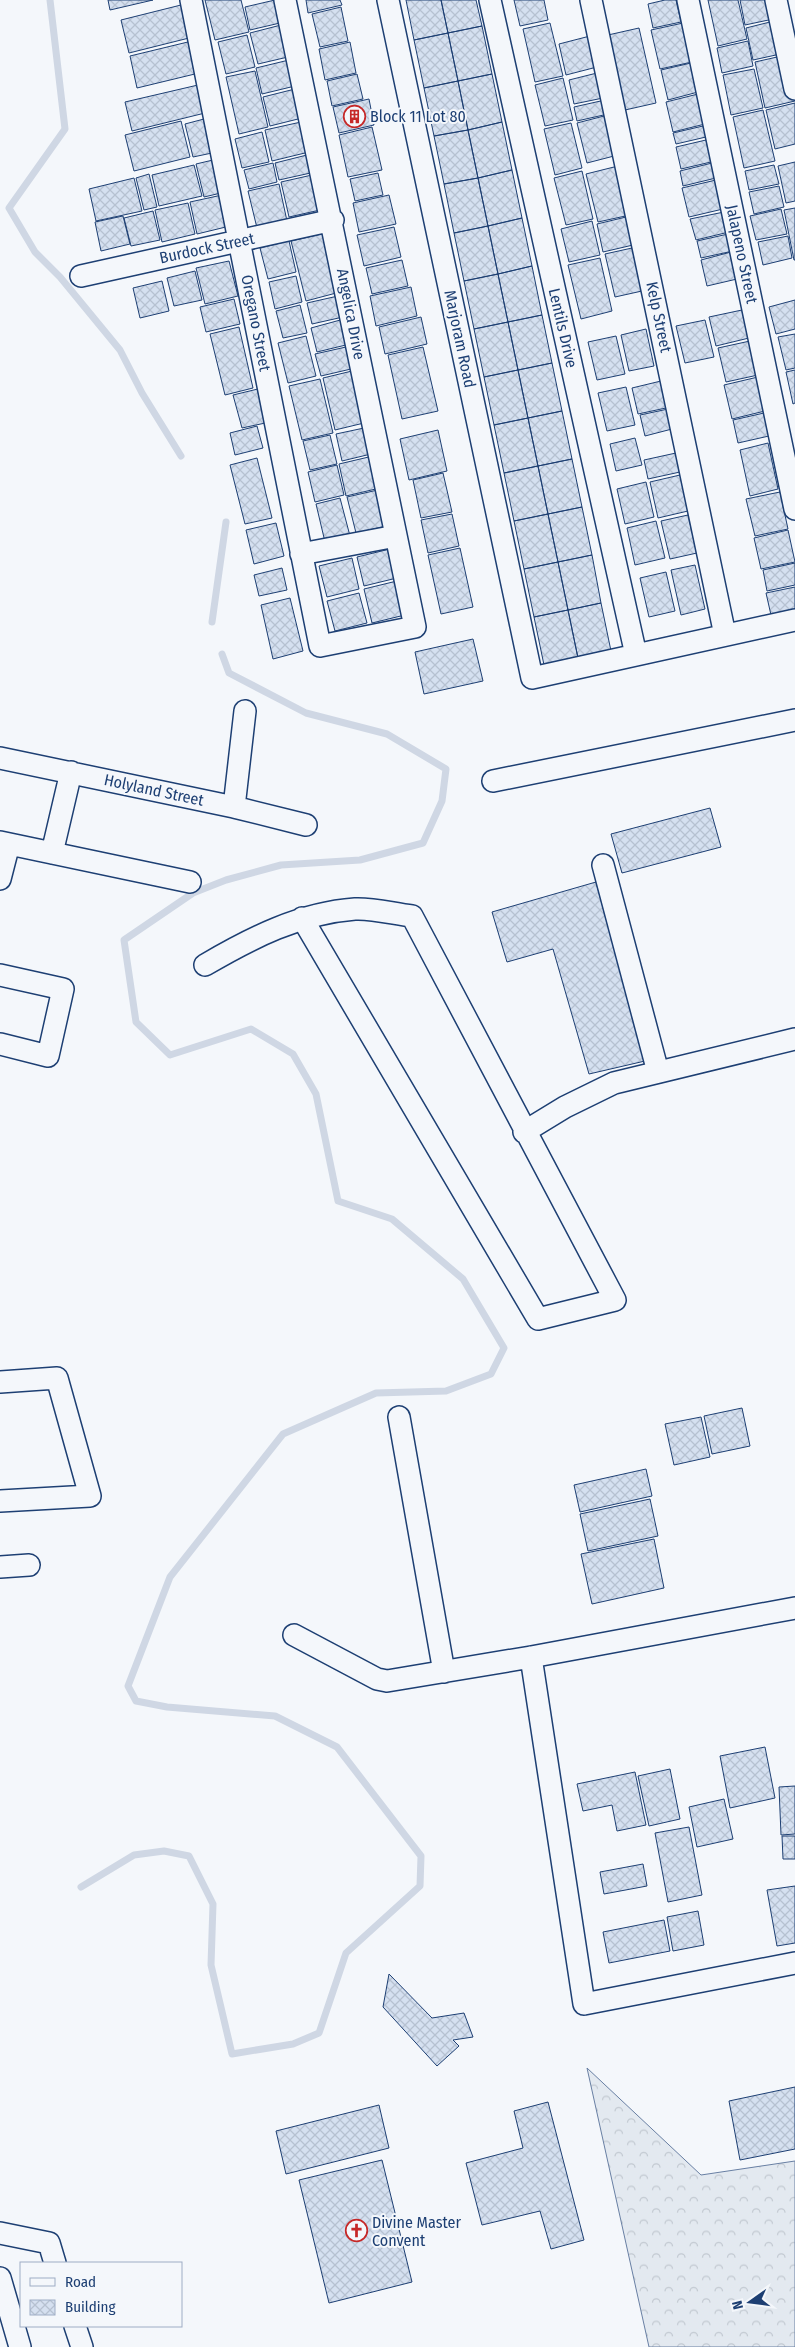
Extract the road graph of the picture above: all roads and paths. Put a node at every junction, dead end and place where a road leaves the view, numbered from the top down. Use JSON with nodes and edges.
{"nodes":[{"id":1,"x":191,"y":0,"type":"edge"},
{"id":2,"x":285,"y":0,"type":"edge"},
{"id":3,"x":388,"y":0,"type":"edge"},
{"id":4,"x":490,"y":0,"type":"edge"},
{"id":5,"x":591,"y":0,"type":"edge"},
{"id":6,"x":688,"y":0,"type":"edge"},
{"id":7,"x":776,"y":0,"type":"edge"},
{"id":8,"x":795,"y":89,"type":"edge"},
{"id":9,"x":333,"y":220,"type":"junction"},
{"id":10,"x":240,"y":241,"type":"junction"},
{"id":11,"x":81,"y":276,"type":"dead end"},
{"id":12,"x":795,"y":508,"type":"edge"},
{"id":13,"x":396,"y":536,"type":"junction"},
{"id":14,"x":302,"y":554,"type":"junction"},
{"id":15,"x":795,"y":620,"type":"edge"},
{"id":16,"x":725,"y":635,"type":"junction"},
{"id":17,"x":320,"y":646,"type":"joint"},
{"id":18,"x":636,"y":655,"type":"junction"},
{"id":19,"x":245,"y":711,"type":"dead end"},
{"id":20,"x":795,"y":720,"type":"edge"},
{"id":21,"x":0,"y":758,"type":"edge"},
{"id":22,"x":70,"y":772,"type":"junction"},
{"id":23,"x":493,"y":781,"type":"dead end"},
{"id":24,"x":234,"y":807,"type":"junction"},
{"id":25,"x":306,"y":825,"type":"dead end"},
{"id":26,"x":4,"y":843,"type":"edge"},
{"id":27,"x":52,"y":853,"type":"junction"},
{"id":28,"x":603,"y":865,"type":"dead end"},
{"id":29,"x":0,"y":879,"type":"edge"},
{"id":30,"x":190,"y":882,"type":"dead end"},
{"id":31,"x":302,"y":918,"type":"junction"},
{"id":32,"x":205,"y":965,"type":"dead end"},
{"id":33,"x":0,"y":975,"type":"edge"},
{"id":34,"x":795,"y":1039,"type":"edge"},
{"id":35,"x":0,"y":1044,"type":"edge"},
{"id":36,"x":658,"y":1072,"type":"junction"},
{"id":37,"x":524,"y":1132,"type":"junction"},
{"id":38,"x":0,"y":1382,"type":"edge"},
{"id":39,"x":399,"y":1417,"type":"dead end"},
{"id":40,"x":0,"y":1501,"type":"edge"},
{"id":41,"x":29,"y":1565,"type":"dead end"},
{"id":42,"x":0,"y":1567,"type":"edge"},
{"id":43,"x":795,"y":1608,"type":"edge"},
{"id":44,"x":294,"y":1635,"type":"dead end"},
{"id":45,"x":531,"y":1657,"type":"junction"},
{"id":46,"x":444,"y":1672,"type":"junction"},
{"id":47,"x":795,"y":1963,"type":"edge"},
{"id":48,"x":0,"y":2233,"type":"edge"},
{"id":49,"x":55,"y":2262,"type":"edge"},
{"id":50,"x":0,"y":2278,"type":"edge"},
{"id":51,"x":76,"y":2327,"type":"edge"},
{"id":52,"x":20,"y":2347,"type":"edge"},
{"id":53,"x":82,"y":2347,"type":"edge"}],
"edges":[{"from":1,"to":10,"type":"street","name":"Oregano Street"},
{"from":2,"to":9,"type":"street","name":"Angelica Drive"},
{"from":3,"to":18,"type":"street","name":"Marjoram Road"},
{"from":4,"to":18,"type":"street","name":"Lentils Drive"},
{"from":5,"to":16,"type":"street","name":"Kelp Street"},
{"from":6,"to":12,"type":"street","name":"Jalapeno Street"},
{"from":7,"to":8,"type":"street"},
{"from":9,"to":10,"type":"street","name":"Burdock Street"},
{"from":9,"to":13,"type":"street","name":"Angelica Drive"},
{"from":10,"to":11,"type":"street","name":"Burdock Street"},
{"from":10,"to":14,"type":"street","name":"Oregano Street"},
{"from":13,"to":14,"type":"street"},
{"from":13,"to":17,"type":"street","name":"Angelica Drive"},
{"from":14,"to":17,"type":"street","name":"Oregano Street"},
{"from":15,"to":16,"type":"street"},
{"from":16,"to":18,"type":"street"},
{"from":19,"to":24,"type":"street"},
{"from":20,"to":23,"type":"street"},
{"from":21,"to":22,"type":"street","name":"Holyland Street"},
{"from":22,"to":24,"type":"street","name":"Holyland Street"},
{"from":22,"to":27,"type":"street"},
{"from":24,"to":25,"type":"street","name":"Holyland Street"},
{"from":26,"to":27,"type":"street"},
{"from":26,"to":29,"type":"street"},
{"from":27,"to":30,"type":"street"},
{"from":28,"to":36,"type":"street"},
{"from":31,"to":32,"type":"street"},
{"from":31,"to":37,"type":"street"},
{"from":31,"to":37,"type":"street"},
{"from":33,"to":35,"type":"street"},
{"from":34,"to":36,"type":"street"},
{"from":36,"to":37,"type":"street"},
{"from":38,"to":40,"type":"street"},
{"from":39,"to":46,"type":"street"},
{"from":41,"to":42,"type":"street"},
{"from":43,"to":45,"type":"street"},
{"from":44,"to":46,"type":"street"},
{"from":45,"to":46,"type":"street"},
{"from":45,"to":47,"type":"street"},
{"from":48,"to":49,"type":"street"},
{"from":50,"to":52,"type":"street"},
{"from":51,"to":53,"type":"street"}]}
